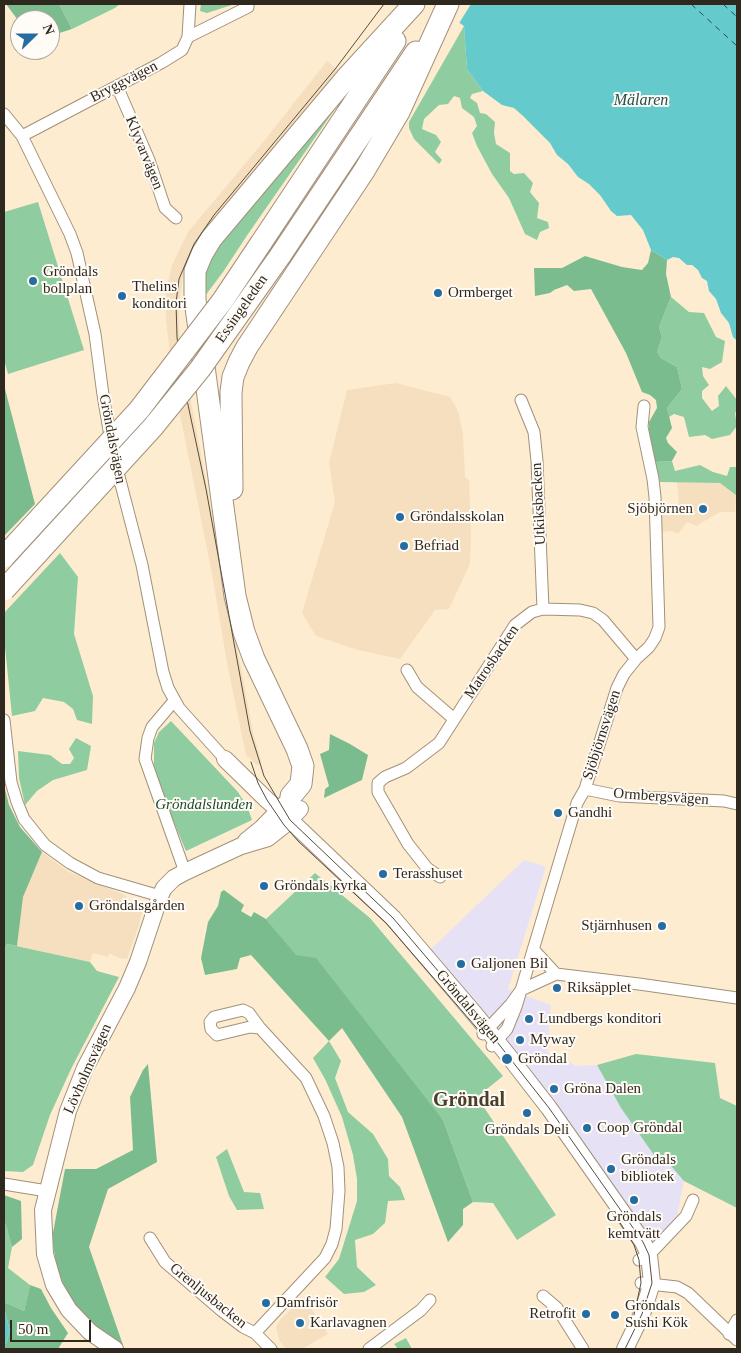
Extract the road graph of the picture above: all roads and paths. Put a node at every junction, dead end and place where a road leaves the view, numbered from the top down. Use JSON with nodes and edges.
{"nodes":[{"id":1,"x":190,"y":4,"type":"edge"},
{"id":2,"x":248,"y":4,"type":"edge"},
{"id":3,"x":414,"y":4,"type":"edge"},
{"id":4,"x":420,"y":4,"type":"edge"},
{"id":5,"x":448,"y":4,"type":"edge"},
{"id":6,"x":188,"y":37,"type":"junction"},
{"id":7,"x":356,"y":82,"type":"junction"},
{"id":8,"x":117,"y":86,"type":"junction"},
{"id":9,"x":391,"y":107,"type":"junction"},
{"id":10,"x":4,"y":114,"type":"edge"},
{"id":11,"x":22,"y":136,"type":"junction"},
{"id":12,"x":176,"y":218,"type":"dead end"},
{"id":13,"x":521,"y":400,"type":"dead end"},
{"id":14,"x":644,"y":406,"type":"dead end"},
{"id":15,"x":4,"y":557,"type":"edge"},
{"id":16,"x":4,"y":590,"type":"edge"},
{"id":17,"x":543,"y":609,"type":"junction"},
{"id":18,"x":636,"y":660,"type":"junction"},
{"id":19,"x":407,"y":670,"type":"dead end"},
{"id":20,"x":174,"y":701,"type":"junction"},
{"id":21,"x":454,"y":719,"type":"junction"},
{"id":22,"x":4,"y":720,"type":"edge"},
{"id":23,"x":225,"y":759,"type":"joint"},
{"id":24,"x":584,"y":789,"type":"junction"},
{"id":25,"x":737,"y":804,"type":"edge"},
{"id":26,"x":285,"y":814,"type":"junction"},
{"id":27,"x":185,"y":872,"type":"junction"},
{"id":28,"x":440,"y":877,"type":"dead end"},
{"id":29,"x":160,"y":896,"type":"junction"},
{"id":30,"x":533,"y":950,"type":"junction"},
{"id":31,"x":556,"y":974,"type":"junction"},
{"id":32,"x":521,"y":990,"type":"junction"},
{"id":33,"x":737,"y":998,"type":"edge"},
{"id":34,"x":260,"y":1028,"type":"dead end"},
{"id":35,"x":490,"y":1038,"type":"junction"},
{"id":36,"x":4,"y":1184,"type":"edge"},
{"id":37,"x":47,"y":1191,"type":"junction"},
{"id":38,"x":693,"y":1200,"type":"dead end"},
{"id":39,"x":150,"y":1238,"type":"dead end"},
{"id":40,"x":644,"y":1258,"type":"junction"},
{"id":41,"x":646,"y":1283,"type":"junction"},
{"id":42,"x":543,"y":1296,"type":"dead end"},
{"id":43,"x":430,"y":1300,"type":"dead end"},
{"id":44,"x":737,"y":1320,"type":"edge"},
{"id":45,"x":255,"y":1333,"type":"junction"},
{"id":46,"x":733,"y":1337,"type":"edge"},
{"id":47,"x":115,"y":1349,"type":"edge"},
{"id":48,"x":271,"y":1349,"type":"edge"},
{"id":49,"x":369,"y":1349,"type":"edge"},
{"id":50,"x":582,"y":1349,"type":"edge"},
{"id":51,"x":618,"y":1349,"type":"edge"},
{"id":52,"x":625,"y":1349,"type":"edge"}],
"edges":[{"from":1,"to":6,"type":"street"},
{"from":2,"to":6,"type":"street"},
{"from":3,"to":7,"type":"highway"},
{"from":4,"to":7,"type":"highway","name":"Essingeleden"},
{"from":5,"to":9,"type":"highway"},
{"from":6,"to":8,"type":"street","name":"Bryggvägen"},
{"from":7,"to":15,"type":"highway","name":"Essingeleden","bridge":true},
{"from":7,"to":26,"type":"highway"},
{"from":8,"to":11,"type":"street","name":"Bryggvägen"},
{"from":8,"to":12,"type":"street","name":"Klyvarvägen"},
{"from":9,"to":16,"type":"highway","name":"Essingeleden","bridge":true},
{"from":9,"to":26,"type":"highway"},
{"from":10,"to":11,"type":"street","name":"Gröndalsvägen"},
{"from":11,"to":20,"type":"street","name":"Gröndalsvägen"},
{"from":13,"to":17,"type":"street","name":"Utkiksbacken"},
{"from":14,"to":18,"type":"street","name":"Sjöbjörnsvägen"},
{"from":17,"to":18,"type":"street","name":"Matrosbacken"},
{"from":17,"to":21,"type":"street","name":"Matrosbacken"},
{"from":18,"to":24,"type":"street","name":"Sjöbjörnsvägen"},
{"from":19,"to":21,"type":"street"},
{"from":20,"to":23,"type":"street","name":"Gröndalsvägen"},
{"from":20,"to":27,"type":"street"},
{"from":21,"to":28,"type":"street","name":"Matrosbacken"},
{"from":22,"to":29,"type":"street"},
{"from":23,"to":26,"type":"street","name":"Gröndalsvägen"},
{"from":24,"to":25,"type":"street","name":"Ormbergsvägen"},
{"from":24,"to":30,"type":"street","name":"Sjöbjörnsvägen"},
{"from":26,"to":27,"type":"street","name":"Lövholmsvägen"},
{"from":26,"to":35,"type":"street","name":"Gröndalsvägen"},
{"from":27,"to":29,"type":"street","name":"Lövholmsvägen"},
{"from":29,"to":37,"type":"street","name":"Lövholmsvägen"},
{"from":30,"to":31,"type":"street"},
{"from":30,"to":32,"type":"street","name":"Sjöbjörnsvägen"},
{"from":31,"to":32,"type":"street"},
{"from":31,"to":33,"type":"street"},
{"from":32,"to":35,"type":"street","name":"Sjöbjörnsvägen"},
{"from":34,"to":45,"type":"street"},
{"from":35,"to":40,"type":"street","name":"Gröndalsvägen"},
{"from":36,"to":37,"type":"street"},
{"from":37,"to":47,"type":"street","name":"Lövholmsvägen"},
{"from":38,"to":40,"type":"street"},
{"from":39,"to":45,"type":"street","name":"Grenljusbacken"},
{"from":40,"to":41,"type":"street","name":"Gröndalsvägen"},
{"from":41,"to":46,"type":"street"},
{"from":41,"to":51,"type":"street","name":"Gröndalsvägen"},
{"from":41,"to":52,"type":"street","name":"Gröndalsvägen"},
{"from":42,"to":50,"type":"street"},
{"from":43,"to":49,"type":"street"},
{"from":44,"to":46,"type":"street"},
{"from":45,"to":48,"type":"street","name":"Grenljusbacken"}]}
